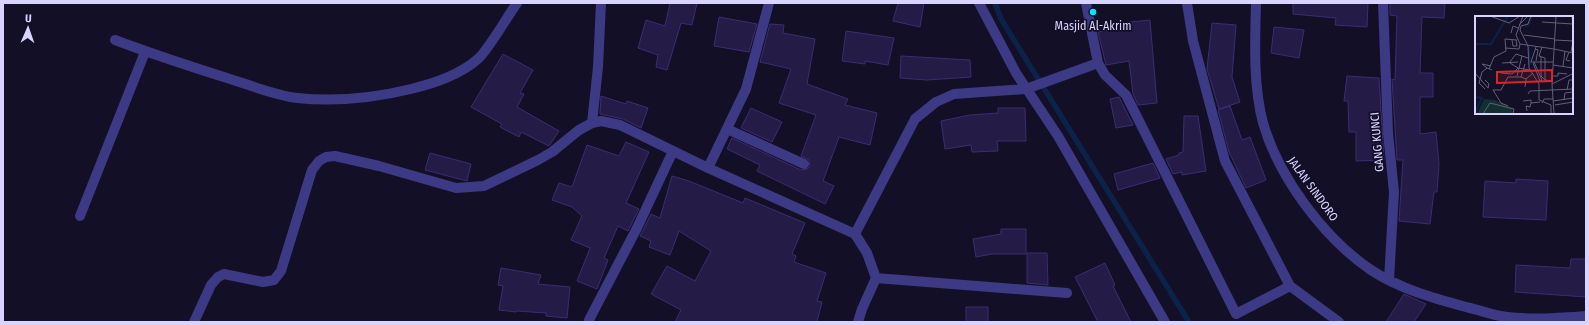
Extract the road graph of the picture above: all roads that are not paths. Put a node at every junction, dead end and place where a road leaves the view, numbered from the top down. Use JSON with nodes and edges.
{"nodes":[{"id":1,"x":516,"y":3,"type":"edge"},
{"id":2,"x":601,"y":3,"type":"edge"},
{"id":3,"x":769,"y":3,"type":"edge"},
{"id":4,"x":979,"y":3,"type":"edge"},
{"id":5,"x":1086,"y":3,"type":"edge"},
{"id":6,"x":1187,"y":3,"type":"edge"},
{"id":7,"x":1256,"y":3,"type":"edge"},
{"id":8,"x":1383,"y":3,"type":"edge"},
{"id":9,"x":115,"y":40,"type":"dead end"},
{"id":10,"x":145,"y":52,"type":"junction"},
{"id":11,"x":1098,"y":63,"type":"junction"},
{"id":12,"x":1030,"y":87,"type":"junction"},
{"id":13,"x":592,"y":123,"type":"junction"},
{"id":14,"x":727,"y":129,"type":"junction"},
{"id":15,"x":674,"y":150,"type":"junction"},
{"id":16,"x":804,"y":164,"type":"dead end"},
{"id":17,"x":708,"y":168,"type":"junction"},
{"id":18,"x":80,"y":216,"type":"dead end"},
{"id":19,"x":854,"y":234,"type":"junction"},
{"id":20,"x":876,"y":278,"type":"junction"},
{"id":21,"x":1389,"y":280,"type":"junction"},
{"id":22,"x":1290,"y":286,"type":"junction"},
{"id":23,"x":1067,"y":293,"type":"dead end"},
{"id":24,"x":1586,"y":316,"type":"edge"},
{"id":25,"x":1506,"y":317,"type":"junction"},
{"id":26,"x":589,"y":320,"type":"dead end"},
{"id":27,"x":194,"y":322,"type":"edge"},
{"id":28,"x":858,"y":322,"type":"edge"},
{"id":29,"x":1165,"y":322,"type":"edge"},
{"id":30,"x":1339,"y":322,"type":"edge"},
{"id":31,"x":1495,"y":322,"type":"edge"}],
"edges":[{"from":1,"to":10,"type":"street"},
{"from":2,"to":13,"type":"street"},
{"from":3,"to":14,"type":"street"},
{"from":4,"to":12,"type":"street"},
{"from":5,"to":11,"type":"street"},
{"from":6,"to":22,"type":"street"},
{"from":7,"to":21,"type":"street","name":"JALAN SINDORO"},
{"from":8,"to":21,"type":"street","name":"GANG KUNCI"},
{"from":9,"to":10,"type":"street"},
{"from":10,"to":18,"type":"street"},
{"from":11,"to":12,"type":"street"},
{"from":11,"to":22,"type":"street"},
{"from":12,"to":19,"type":"street"},
{"from":12,"to":29,"type":"street"},
{"from":13,"to":15,"type":"street"},
{"from":13,"to":27,"type":"street"},
{"from":14,"to":16,"type":"street"},
{"from":14,"to":17,"type":"street"},
{"from":15,"to":17,"type":"street"},
{"from":15,"to":26,"type":"street"},
{"from":17,"to":19,"type":"street"},
{"from":19,"to":20,"type":"street"},
{"from":20,"to":23,"type":"street"},
{"from":20,"to":28,"type":"street"},
{"from":21,"to":25,"type":"street","name":"JALAN SINDORO"},
{"from":22,"to":30,"type":"street"},
{"from":24,"to":25,"type":"street","name":"JALAN SINDORO"},
{"from":25,"to":31,"type":"street"}]}
